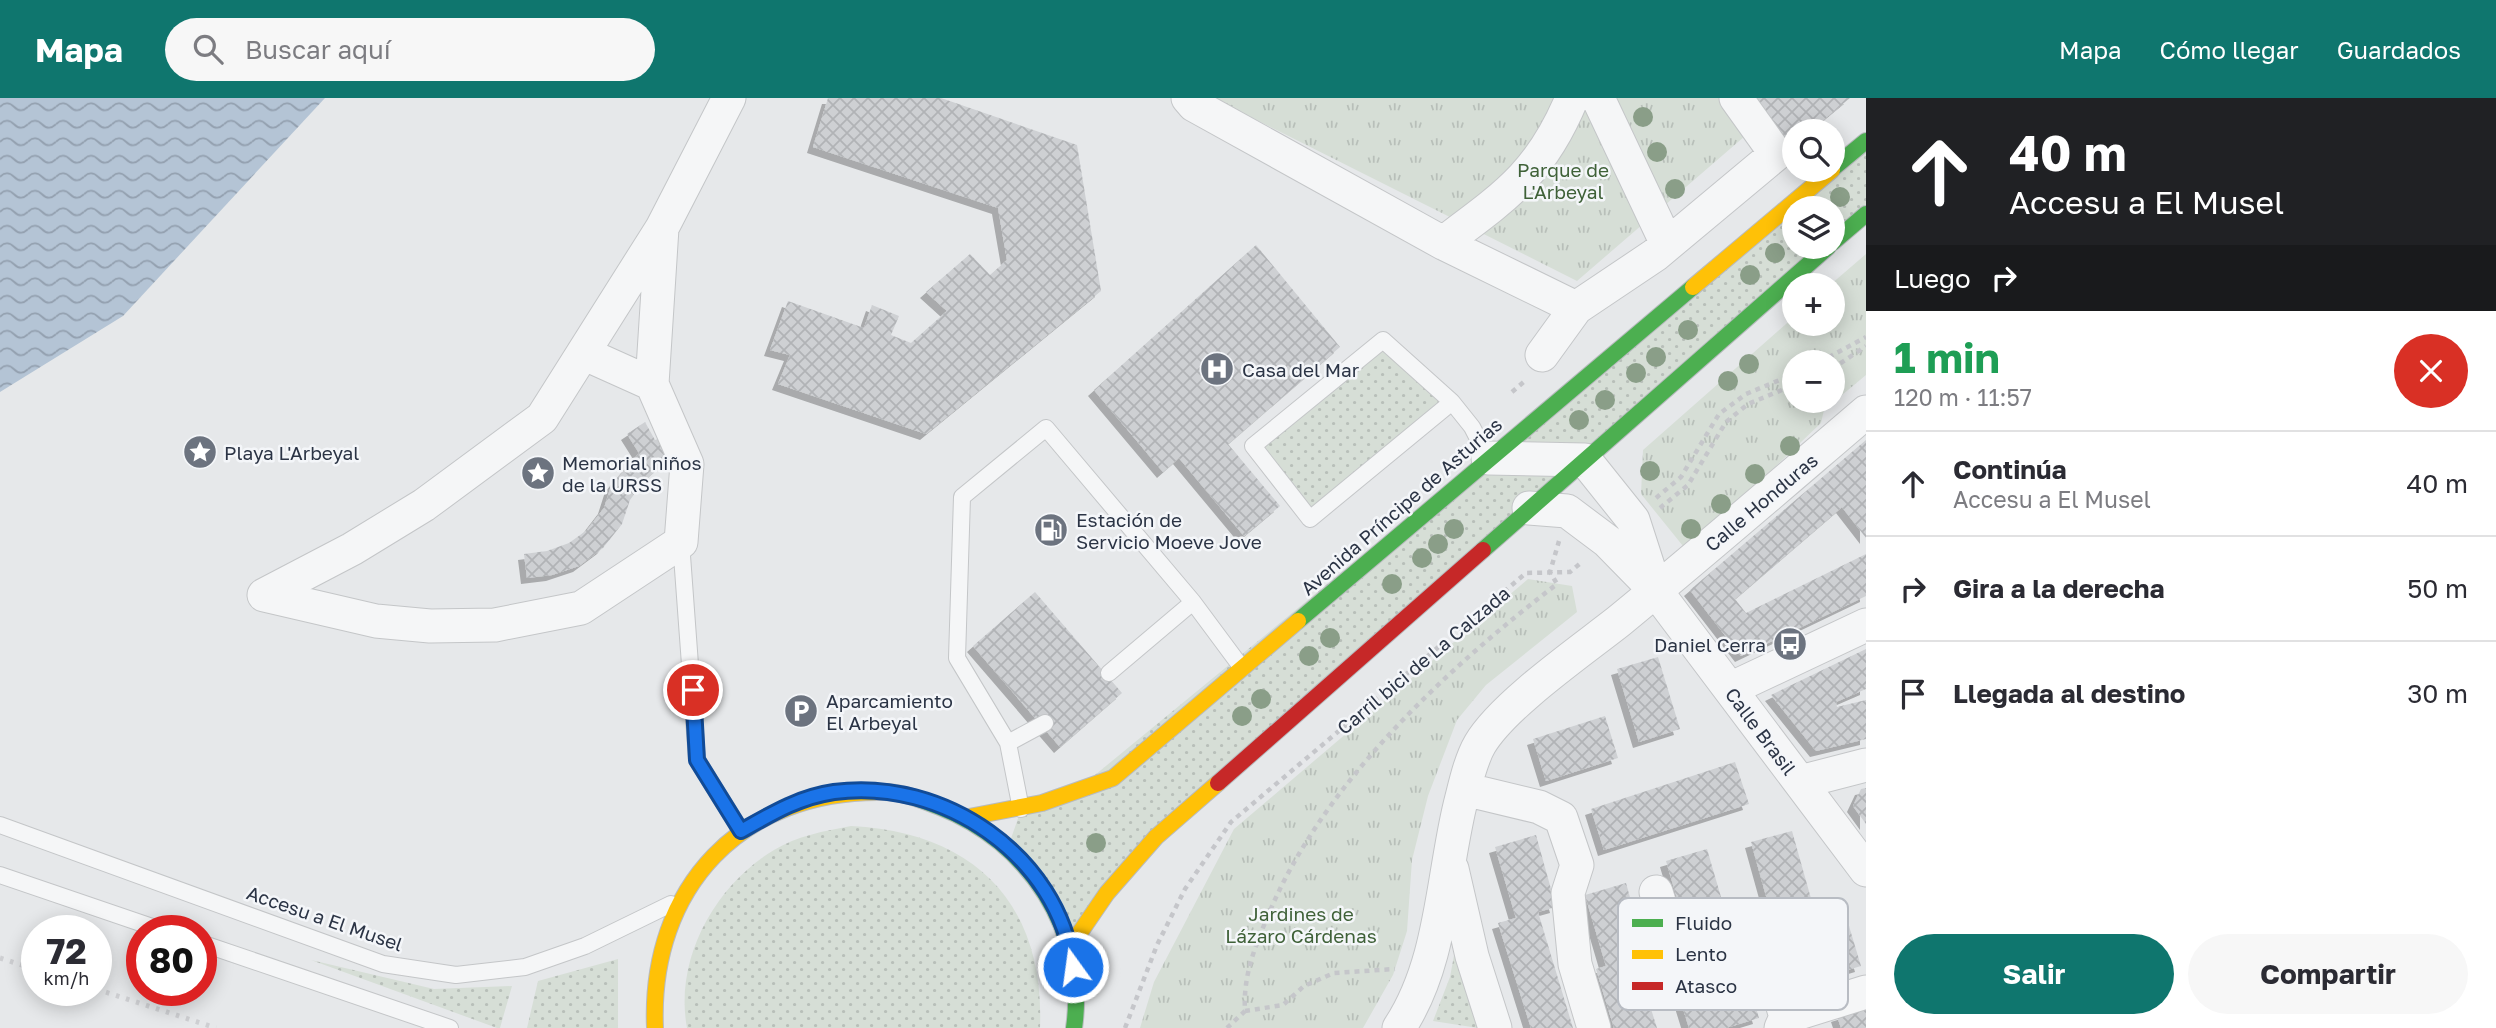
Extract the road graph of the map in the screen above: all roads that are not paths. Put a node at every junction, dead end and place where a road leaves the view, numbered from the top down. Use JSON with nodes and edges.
{"nodes":[{"id":1,"x":729,"y":98,"type":"edge"},
{"id":2,"x":1188,"y":98,"type":"edge"},
{"id":3,"x":1572,"y":98,"type":"edge"},
{"id":4,"x":1598,"y":98,"type":"edge"},
{"id":5,"x":1736,"y":98,"type":"edge"},
{"id":6,"x":1866,"y":141,"type":"edge"},
{"id":7,"x":1845,"y":159,"type":"edge"},
{"id":8,"x":1818,"y":182,"type":"edge"},
{"id":9,"x":1866,"y":214,"type":"edge"},
{"id":10,"x":662,"y":228,"type":"junction"},
{"id":11,"x":1845,"y":232,"type":"edge"},
{"id":12,"x":1443,"y":243,"type":"junction"},
{"id":13,"x":1667,"y":244,"type":"junction"},
{"id":14,"x":1814,"y":259,"type":"edge"},
{"id":15,"x":1576,"y":308,"type":"junction"},
{"id":16,"x":583,"y":353,"type":"junction"},
{"id":17,"x":1542,"y":355,"type":"dead end"},
{"id":18,"x":652,"y":384,"type":"junction"},
{"id":19,"x":1452,"y":402,"type":"junction"},
{"id":20,"x":1866,"y":412,"type":"edge"},
{"id":21,"x":1488,"y":458,"type":"junction"},
{"id":22,"x":1585,"y":460,"type":"junction"},
{"id":23,"x":1529,"y":508,"type":"junction"},
{"id":24,"x":681,"y":542,"type":"junction"},
{"id":25,"x":1656,"y":591,"type":"junction"},
{"id":26,"x":1193,"y":602,"type":"junction"},
{"id":27,"x":1866,"y":625,"type":"edge"},
{"id":28,"x":1242,"y":668,"type":"junction"},
{"id":29,"x":1109,"y":673,"type":"dead end"},
{"id":30,"x":1730,"y":689,"type":"junction"},
{"id":31,"x":1045,"y":723,"type":"dead end"},
{"id":32,"x":1008,"y":743,"type":"junction"},
{"id":33,"x":1866,"y":765,"type":"edge"},
{"id":34,"x":1800,"y":782,"type":"junction"},
{"id":35,"x":1464,"y":789,"type":"junction"},
{"id":36,"x":1021,"y":810,"type":"junction"},
{"id":37,"x":969,"y":817,"type":"junction"},
{"id":38,"x":0,"y":825,"type":"edge"},
{"id":39,"x":741,"y":831,"type":"junction"},
{"id":40,"x":1449,"y":853,"type":"junction"},
{"id":41,"x":1866,"y":870,"type":"edge"},
{"id":42,"x":0,"y":875,"type":"edge"},
{"id":43,"x":1656,"y":892,"type":"dead end"},
{"id":44,"x":1658,"y":898,"type":"edge"},
{"id":45,"x":679,"y":900,"type":"junction"},
{"id":46,"x":126,"y":918,"type":"edge"},
{"id":47,"x":1070,"y":947,"type":"junction"},
{"id":48,"x":217,"y":948,"type":"edge"},
{"id":49,"x":1866,"y":992,"type":"edge"},
{"id":50,"x":1848,"y":999,"type":"edge"},
{"id":51,"x":1817,"y":1010,"type":"edge"},
{"id":52,"x":1784,"y":1022,"type":"edge"},
{"id":53,"x":450,"y":1028,"type":"edge"},
{"id":54,"x":655,"y":1028,"type":"edge"},
{"id":55,"x":1073,"y":1028,"type":"edge"},
{"id":56,"x":1399,"y":1028,"type":"edge"},
{"id":57,"x":1495,"y":1028,"type":"edge"},
{"id":58,"x":1594,"y":1028,"type":"edge"}],
"edges":[{"from":1,"to":10,"type":"street"},
{"from":2,"to":12,"type":"street"},
{"from":3,"to":12,"type":"street"},
{"from":4,"to":13,"type":"street"},
{"from":5,"to":13,"type":"street"},
{"from":6,"to":7,"type":"highway","name":"Avenida Príncipe de Asturias"},
{"from":8,"to":21,"type":"highway","name":"Avenida Príncipe de Asturias"},
{"from":9,"to":11,"type":"highway"},
{"from":10,"to":16,"type":"street"},
{"from":10,"to":18,"type":"street"},
{"from":12,"to":15,"type":"street"},
{"from":13,"to":15,"type":"street"},
{"from":14,"to":22,"type":"highway"},
{"from":15,"to":17,"type":"street"},
{"from":16,"to":18,"type":"street"},
{"from":16,"to":24,"type":"street"},
{"from":18,"to":24,"type":"street"},
{"from":19,"to":19,"type":"lane"},
{"from":19,"to":21,"type":"lane"},
{"from":20,"to":25,"type":"street","name":"Calle Honduras"},
{"from":21,"to":22,"type":"street"},
{"from":21,"to":28,"type":"highway","name":"Avenida Príncipe de Asturias"},
{"from":22,"to":23,"type":"highway"},
{"from":22,"to":25,"type":"street","name":"Calle Brasil"},
{"from":23,"to":25,"type":"street","name":"Calle Brasil"},
{"from":23,"to":47,"type":"highway"},
{"from":24,"to":39,"type":"lane"},
{"from":25,"to":30,"type":"street","name":"Calle Brasil"},
{"from":25,"to":35,"type":"street","name":"Calle Honduras"},
{"from":26,"to":28,"type":"lane"},
{"from":26,"to":29,"type":"lane"},
{"from":26,"to":32,"type":"lane"},
{"from":27,"to":30,"type":"street"},
{"from":28,"to":36,"type":"highway","name":"Avenida Príncipe de Asturias"},
{"from":30,"to":34,"type":"street","name":"Calle Brasil"},
{"from":31,"to":32,"type":"lane"},
{"from":32,"to":36,"type":"lane"},
{"from":33,"to":34,"type":"street"},
{"from":34,"to":41,"type":"street","name":"Calle Brasil"},
{"from":35,"to":40,"type":"street","name":"Calle Honduras"},
{"from":35,"to":58,"type":"street"},
{"from":36,"to":37,"type":"highway","name":"Avenida Príncipe de Asturias"},
{"from":37,"to":39,"type":"highway","name":"Accesu a El Musel"},
{"from":37,"to":47,"type":"highway"},
{"from":38,"to":45,"type":"lane","name":"Accesu a El Musel"},
{"from":39,"to":45,"type":"highway","name":"Accesu a El Musel"},
{"from":40,"to":56,"type":"street","name":"Calle Honduras"},
{"from":40,"to":57,"type":"street"},
{"from":42,"to":46,"type":"lane"},
{"from":43,"to":44,"type":"street"},
{"from":45,"to":54,"type":"highway","name":"Accesu a El Musel"},
{"from":47,"to":55,"type":"highway"},
{"from":48,"to":53,"type":"lane"},
{"from":49,"to":50,"type":"street"},
{"from":51,"to":52,"type":"street"}]}
